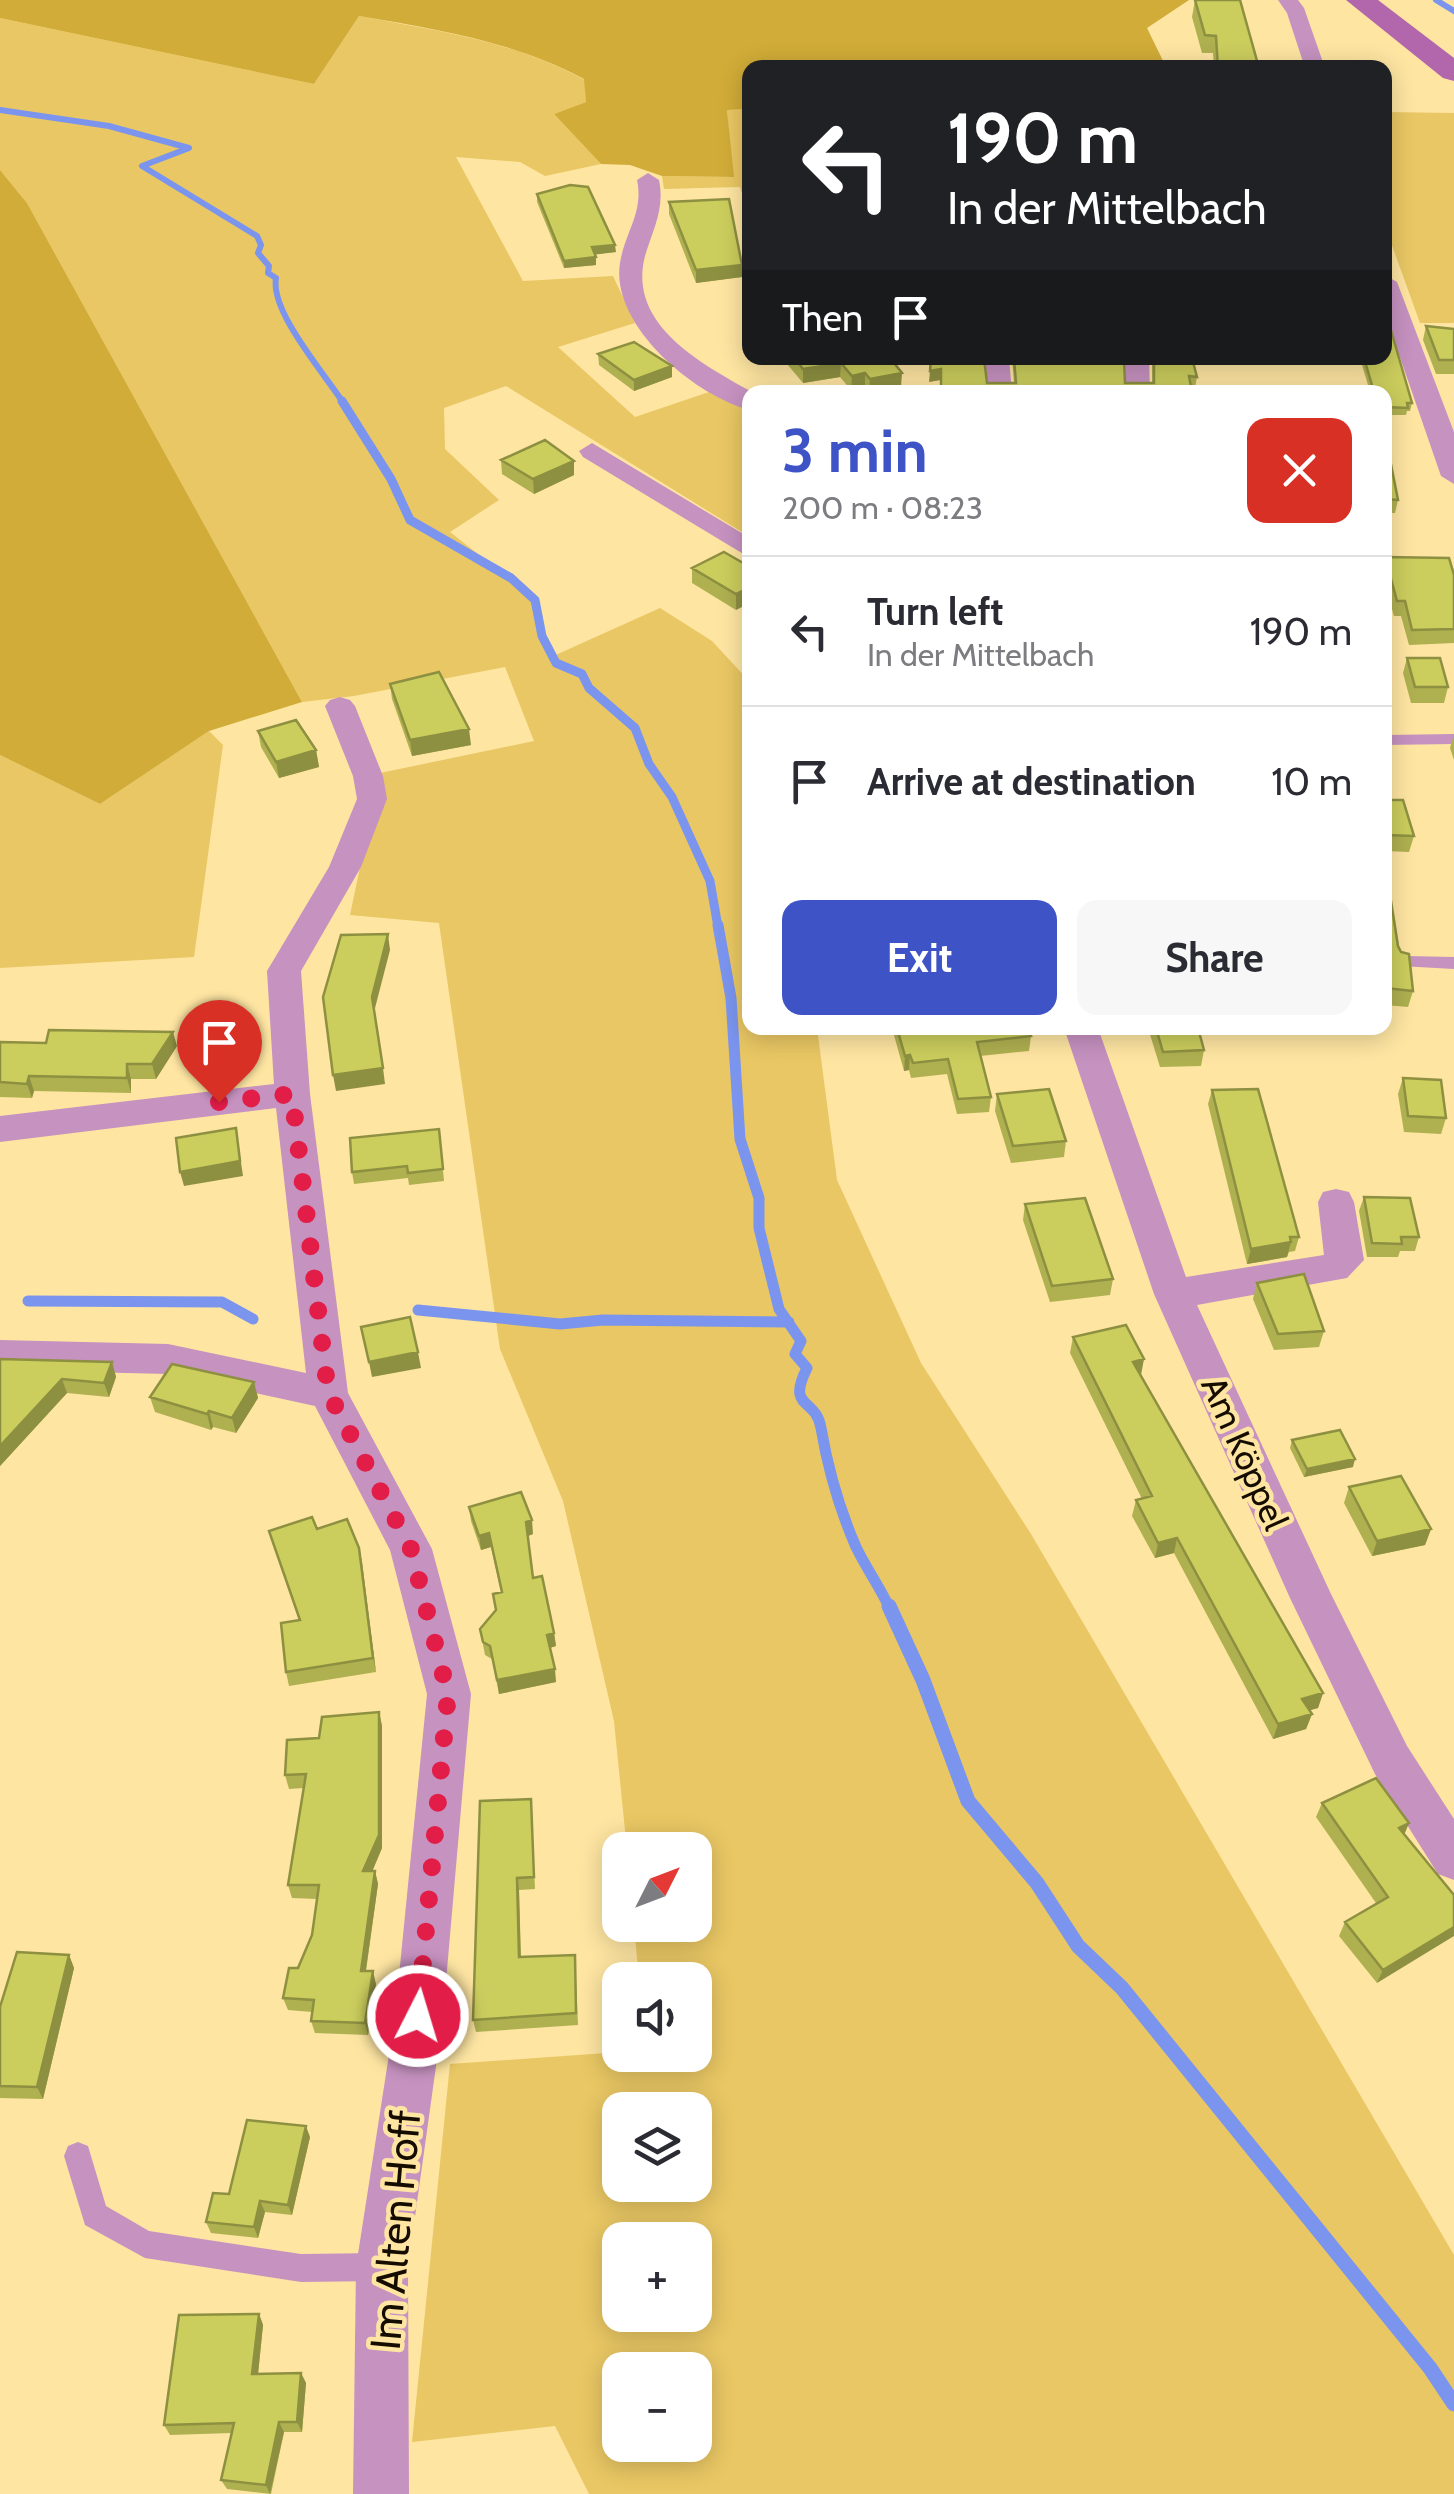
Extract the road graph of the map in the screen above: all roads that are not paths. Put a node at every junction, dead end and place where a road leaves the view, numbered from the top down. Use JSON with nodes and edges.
{"nodes":[{"id":1,"x":1288,"y":0,"type":"edge"},
{"id":2,"x":1360,"y":0,"type":"edge"},
{"id":3,"x":1391,"y":0,"type":"edge"},
{"id":4,"x":1454,"y":44,"type":"edge"},
{"id":5,"x":1312,"y":60,"type":"edge"},
{"id":6,"x":1454,"y":72,"type":"edge"},
{"id":7,"x":648,"y":180,"type":"dead end"},
{"id":8,"x":1392,"y":298,"type":"edge"},
{"id":9,"x":742,"y":397,"type":"edge"},
{"id":10,"x":1448,"y":427,"type":"edge"},
{"id":11,"x":592,"y":451,"type":"dead end"},
{"id":12,"x":1454,"y":476,"type":"edge"},
{"id":13,"x":742,"y":545,"type":"edge"},
{"id":14,"x":340,"y":706,"type":"dead end"},
{"id":15,"x":1392,"y":740,"type":"edge"},
{"id":16,"x":1454,"y":740,"type":"edge"},
{"id":17,"x":1406,"y":962,"type":"edge"},
{"id":18,"x":1454,"y":963,"type":"edge"},
{"id":19,"x":1083,"y":1035,"type":"edge"},
{"id":20,"x":292,"y":1094,"type":"junction"},
{"id":21,"x":0,"y":1129,"type":"edge"},
{"id":22,"x":1336,"y":1202,"type":"dead end"},
{"id":23,"x":1173,"y":1294,"type":"junction"},
{"id":24,"x":0,"y":1355,"type":"edge"},
{"id":25,"x":328,"y":1392,"type":"junction"},
{"id":26,"x":1454,"y":1859,"type":"edge"},
{"id":27,"x":78,"y":2156,"type":"dead end"},
{"id":28,"x":382,"y":2267,"type":"junction"},
{"id":29,"x":381,"y":2494,"type":"edge"}],
"edges":[{"from":1,"to":5,"type":"street"},
{"from":2,"to":6,"type":"main road"},
{"from":3,"to":4,"type":"main road"},
{"from":7,"to":9,"type":"street"},
{"from":8,"to":10,"type":"street"},
{"from":10,"to":12,"type":"street"},
{"from":11,"to":13,"type":"street"},
{"from":14,"to":20,"type":"street","name":"Im Alten Hoff"},
{"from":15,"to":16,"type":"lane"},
{"from":17,"to":18,"type":"lane"},
{"from":19,"to":23,"type":"street","name":"Am Köppel"},
{"from":20,"to":21,"type":"street"},
{"from":20,"to":25,"type":"street","name":"Im Alten Hoff"},
{"from":22,"to":23,"type":"street"},
{"from":23,"to":26,"type":"street","name":"Am Köppel"},
{"from":24,"to":25,"type":"street"},
{"from":25,"to":28,"type":"street","name":"Im Alten Hoff"},
{"from":27,"to":28,"type":"lane"},
{"from":28,"to":29,"type":"street","name":"Im Alten Hoff"}]}
